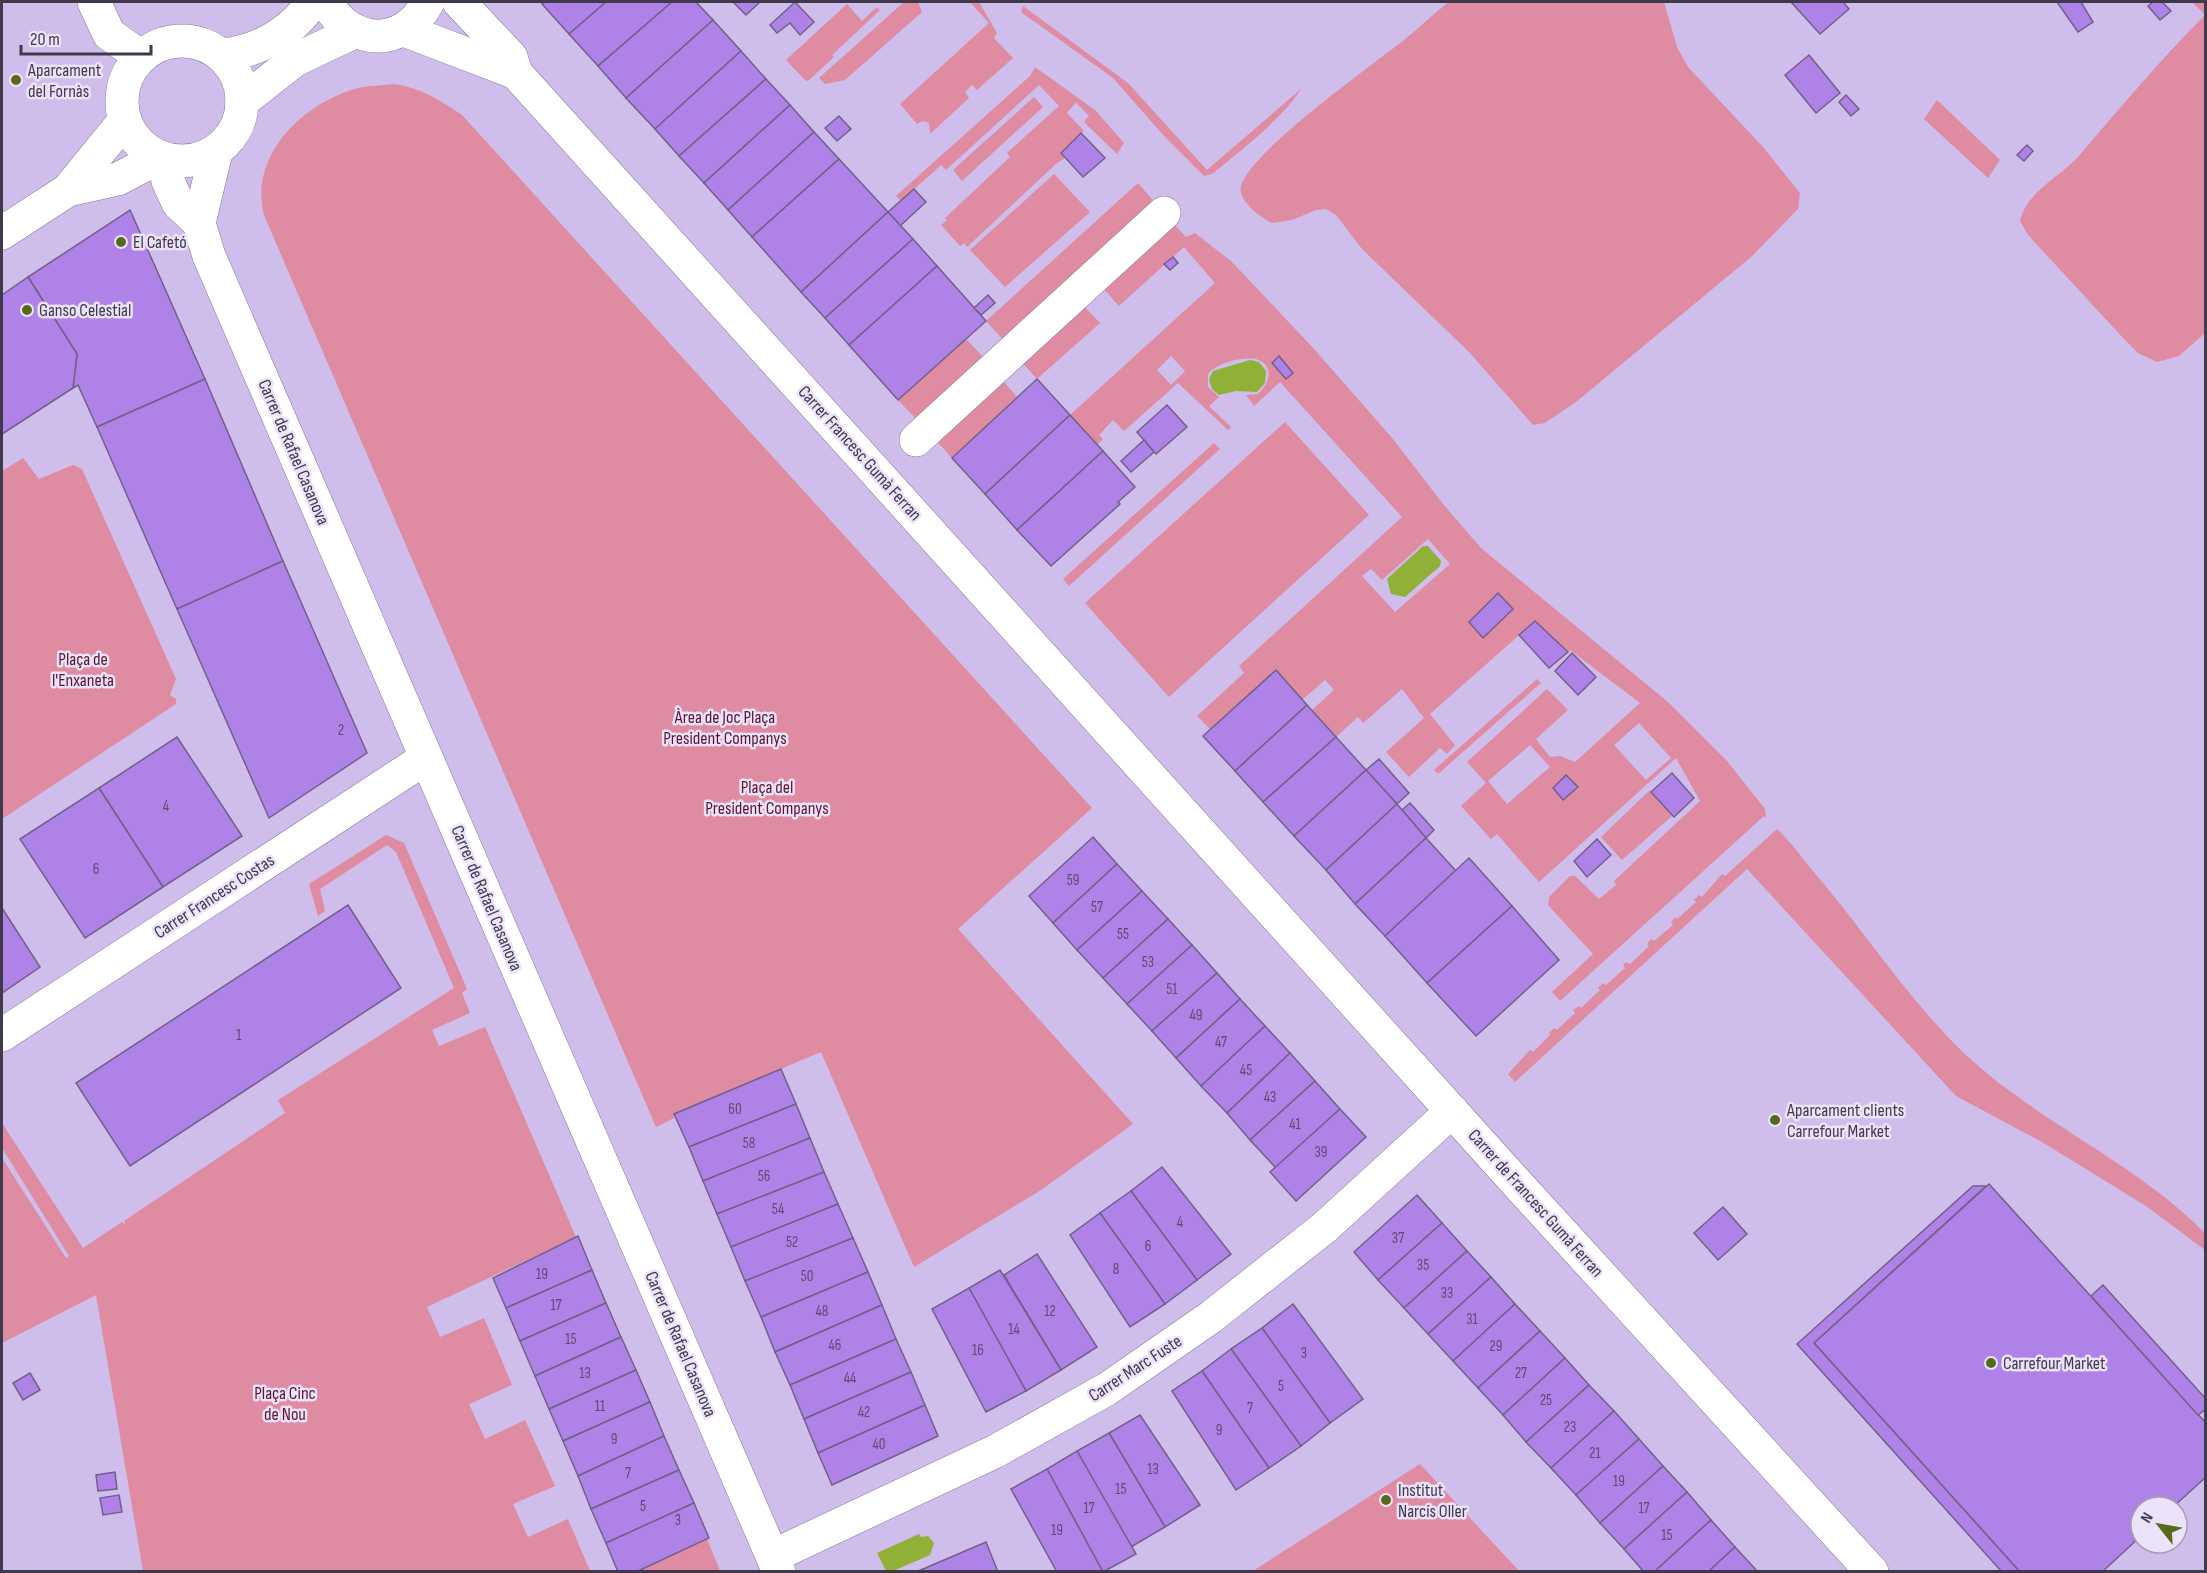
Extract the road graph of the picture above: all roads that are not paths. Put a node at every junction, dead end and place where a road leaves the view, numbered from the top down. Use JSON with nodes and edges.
{"nodes":[{"id":1,"x":94,"y":2,"type":"edge"},
{"id":2,"x":312,"y":2,"type":"edge"},
{"id":3,"x":326,"y":2,"type":"edge"},
{"id":4,"x":428,"y":2,"type":"edge"},
{"id":5,"x":459,"y":2,"type":"edge"},
{"id":6,"x":404,"y":30,"type":"junction"},
{"id":7,"x":356,"y":31,"type":"junction"},
{"id":8,"x":221,"y":56,"type":"junction"},
{"id":9,"x":141,"y":57,"type":"junction"},
{"id":10,"x":516,"y":73,"type":"junction"},
{"id":11,"x":242,"y":102,"type":"junction"},
{"id":12,"x":125,"y":120,"type":"junction"},
{"id":13,"x":216,"y":152,"type":"junction"},
{"id":14,"x":162,"y":158,"type":"junction"},
{"id":15,"x":68,"y":190,"type":"junction"},
{"id":16,"x":1164,"y":213,"type":"dead end"},
{"id":17,"x":199,"y":224,"type":"junction"},
{"id":18,"x":2,"y":233,"type":"edge"},
{"id":19,"x":916,"y":440,"type":"dead end"},
{"id":20,"x":426,"y":758,"type":"junction"},
{"id":21,"x":1202,"y":834,"type":"joint"},
{"id":22,"x":2,"y":1035,"type":"edge"},
{"id":23,"x":1452,"y":1111,"type":"junction"},
{"id":24,"x":776,"y":1564,"type":"edge"},
{"id":25,"x":1872,"y":1572,"type":"edge"}],
"edges":[{"from":1,"to":9,"type":"street"},
{"from":2,"to":8,"type":"street"},
{"from":3,"to":7,"type":"street"},
{"from":4,"to":6,"type":"street"},
{"from":5,"to":10,"type":"street"},
{"from":6,"to":7,"type":"street"},
{"from":6,"to":10,"type":"street"},
{"from":7,"to":11,"type":"street"},
{"from":8,"to":9,"type":"street"},
{"from":8,"to":11,"type":"street"},
{"from":9,"to":12,"type":"street"},
{"from":10,"to":21,"type":"street","name":"Carrer Francesc Gumà Ferran"},
{"from":11,"to":13,"type":"street"},
{"from":12,"to":14,"type":"street"},
{"from":12,"to":15,"type":"street"},
{"from":13,"to":14,"type":"street"},
{"from":13,"to":17,"type":"street"},
{"from":14,"to":15,"type":"street"},
{"from":14,"to":17,"type":"street"},
{"from":15,"to":18,"type":"street"},
{"from":16,"to":19,"type":"street"},
{"from":17,"to":20,"type":"street","name":"Carrer de Rafael Casanova"},
{"from":20,"to":22,"type":"street","name":"Carrer Francesc Costas"},
{"from":20,"to":24,"type":"street","name":"Carrer de Rafael Casanova"},
{"from":21,"to":23,"type":"street","name":"Carrer de Francesc Gumà Ferran"},
{"from":23,"to":24,"type":"street","name":"Carrer Marc Fuste"},
{"from":23,"to":25,"type":"street","name":"Carrer de Francesc Gumà Ferran"}]}
